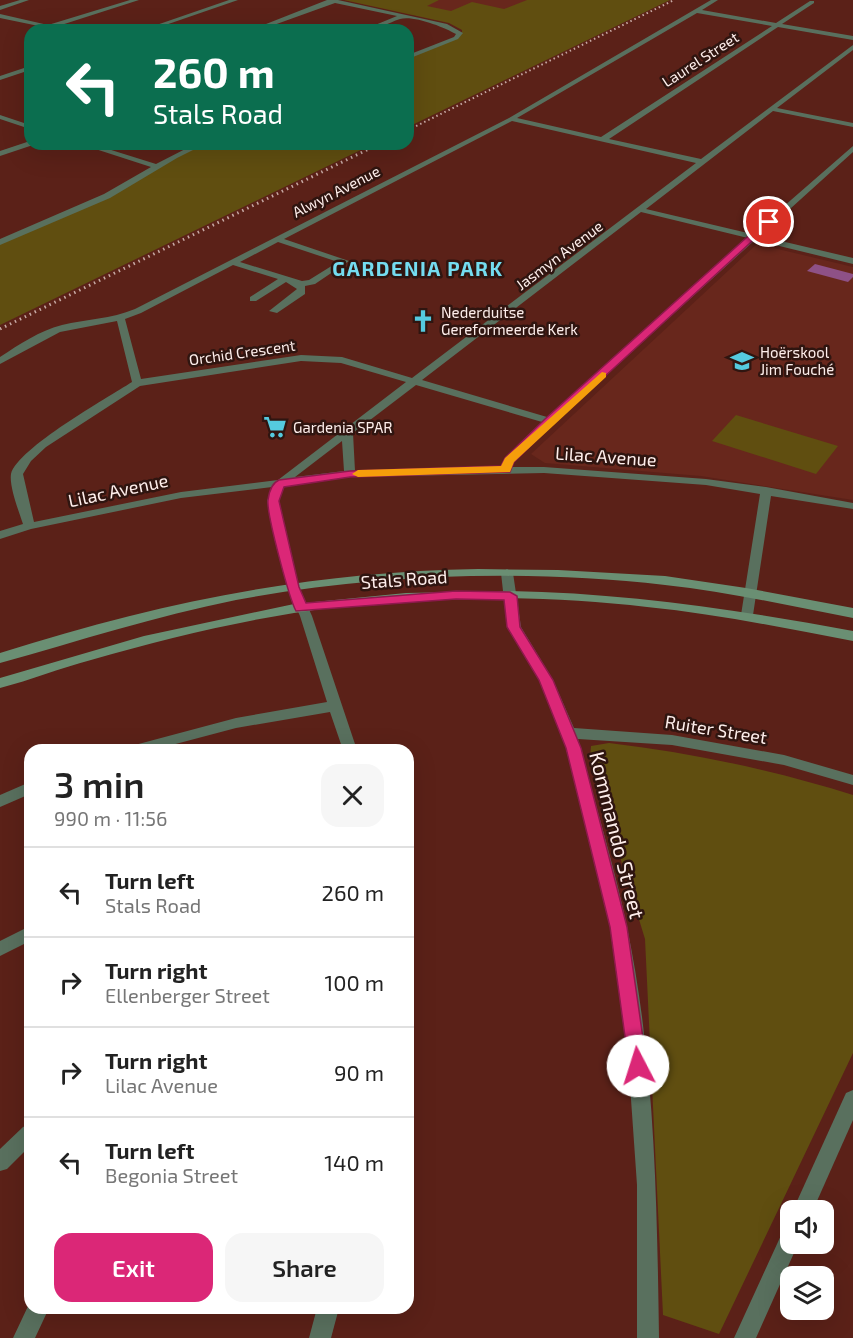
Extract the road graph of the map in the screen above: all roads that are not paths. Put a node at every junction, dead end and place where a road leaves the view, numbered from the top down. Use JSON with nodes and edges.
{"nodes":[{"id":1,"x":26,"y":0,"type":"edge"},
{"id":2,"x":136,"y":0,"type":"edge"},
{"id":3,"x":235,"y":0,"type":"edge"},
{"id":4,"x":332,"y":0,"type":"edge"},
{"id":5,"x":715,"y":0,"type":"edge"},
{"id":6,"x":812,"y":2,"type":"dead end"},
{"id":7,"x":0,"y":8,"type":"edge"},
{"id":8,"x":697,"y":11,"type":"junction"},
{"id":9,"x":0,"y":16,"type":"edge"},
{"id":10,"x":403,"y":16,"type":"junction"},
{"id":11,"x":35,"y":24,"type":"edge"},
{"id":12,"x":58,"y":24,"type":"edge"},
{"id":13,"x":163,"y":24,"type":"edge"},
{"id":14,"x":270,"y":24,"type":"edge"},
{"id":15,"x":382,"y":24,"type":"edge"},
{"id":16,"x":777,"y":25,"type":"junction"},
{"id":17,"x":853,"y":38,"type":"edge"},
{"id":18,"x":853,"y":47,"type":"edge"},
{"id":19,"x":414,"y":55,"type":"edge"},
{"id":20,"x":24,"y":70,"type":"edge"},
{"id":21,"x":21,"y":71,"type":"junction"},
{"id":22,"x":24,"y":72,"type":"edge"},
{"id":23,"x":0,"y":78,"type":"edge"},
{"id":24,"x":772,"y":110,"type":"junction"},
{"id":25,"x":0,"y":117,"type":"edge"},
{"id":26,"x":511,"y":119,"type":"junction"},
{"id":27,"x":24,"y":125,"type":"edge"},
{"id":28,"x":853,"y":125,"type":"edge"},
{"id":29,"x":603,"y":140,"type":"junction"},
{"id":30,"x":24,"y":145,"type":"edge"},
{"id":31,"x":853,"y":148,"type":"edge"},
{"id":32,"x":104,"y":150,"type":"edge"},
{"id":33,"x":189,"y":150,"type":"edge"},
{"id":34,"x":0,"y":154,"type":"edge"},
{"id":35,"x":125,"y":156,"type":"junction"},
{"id":36,"x":704,"y":162,"type":"junction"},
{"id":37,"x":156,"y":166,"type":"junction"},
{"id":38,"x":133,"y":178,"type":"junction"},
{"id":39,"x":641,"y":210,"type":"junction"},
{"id":40,"x":752,"y":237,"type":"junction"},
{"id":41,"x":276,"y":239,"type":"junction"},
{"id":42,"x":0,"y":242,"type":"edge"},
{"id":43,"x":853,"y":261,"type":"edge"},
{"id":44,"x":230,"y":262,"type":"junction"},
{"id":45,"x":282,"y":280,"type":"junction"},
{"id":46,"x":253,"y":299,"type":"dead end"},
{"id":47,"x":274,"y":311,"type":"dead end"},
{"id":48,"x":121,"y":320,"type":"junction"},
{"id":49,"x":0,"y":361,"type":"edge"},
{"id":50,"x":412,"y":381,"type":"junction"},
{"id":51,"x":137,"y":383,"type":"junction"},
{"id":52,"x":549,"y":421,"type":"junction"},
{"id":53,"x":347,"y":431,"type":"junction"},
{"id":54,"x":506,"y":469,"type":"junction"},
{"id":55,"x":350,"y":474,"type":"junction"},
{"id":56,"x":279,"y":484,"type":"junction"},
{"id":57,"x":766,"y":490,"type":"junction"},
{"id":58,"x":853,"y":506,"type":"edge"},
{"id":59,"x":29,"y":526,"type":"junction"},
{"id":60,"x":0,"y":535,"type":"edge"},
{"id":61,"x":507,"y":573,"type":"junction"},
{"id":62,"x":293,"y":587,"type":"junction"},
{"id":63,"x":750,"y":593,"type":"junction"},
{"id":64,"x":510,"y":596,"type":"junction"},
{"id":65,"x":301,"y":608,"type":"junction"},
{"id":66,"x":853,"y":613,"type":"edge"},
{"id":67,"x":747,"y":615,"type":"junction"},
{"id":68,"x":853,"y":636,"type":"edge"},
{"id":69,"x":0,"y":658,"type":"edge"},
{"id":70,"x":0,"y":683,"type":"edge"},
{"id":71,"x":337,"y":706,"type":"junction"},
{"id":72,"x":569,"y":733,"type":"junction"},
{"id":73,"x":158,"y":744,"type":"edge"},
{"id":74,"x":348,"y":744,"type":"edge"},
{"id":75,"x":853,"y":780,"type":"edge"},
{"id":76,"x":24,"y":791,"type":"edge"},
{"id":77,"x":0,"y":801,"type":"edge"},
{"id":78,"x":24,"y":936,"type":"edge"},
{"id":79,"x":0,"y":949,"type":"edge"},
{"id":80,"x":853,"y":1099,"type":"edge"},
{"id":81,"x":24,"y":1139,"type":"edge"},
{"id":82,"x":0,"y":1162,"type":"edge"},
{"id":83,"x":808,"y":1200,"type":"edge"},
{"id":84,"x":783,"y":1254,"type":"edge"},
{"id":85,"x":35,"y":1314,"type":"edge"},
{"id":86,"x":326,"y":1314,"type":"edge"},
{"id":87,"x":24,"y":1338,"type":"edge"},
{"id":88,"x":320,"y":1338,"type":"edge"},
{"id":89,"x":648,"y":1338,"type":"edge"},
{"id":90,"x":746,"y":1338,"type":"edge"}],
"edges":[{"from":1,"to":7,"type":"street"},
{"from":2,"to":12,"type":"street"},
{"from":3,"to":13,"type":"street"},
{"from":4,"to":10,"type":"street"},
{"from":4,"to":14,"type":"street"},
{"from":5,"to":8,"type":"street","name":"Alwyn Avenue"},
{"from":6,"to":16,"type":"street","name":"Laurel Street"},
{"from":8,"to":16,"type":"street"},
{"from":8,"to":26,"type":"street","name":"Alwyn Avenue"},
{"from":9,"to":11,"type":"street"},
{"from":10,"to":15,"type":"street"},
{"from":10,"to":19,"type":"street"},
{"from":16,"to":17,"type":"street"},
{"from":16,"to":29,"type":"street","name":"Laurel Street"},
{"from":18,"to":24,"type":"street","name":"Jasmyn Avenue"},
{"from":20,"to":21,"type":"street"},
{"from":21,"to":22,"type":"street"},
{"from":21,"to":23,"type":"street"},
{"from":24,"to":28,"type":"street"},
{"from":24,"to":36,"type":"street","name":"Jasmyn Avenue"},
{"from":25,"to":27,"type":"street"},
{"from":26,"to":29,"type":"street"},
{"from":26,"to":41,"type":"street","name":"Alwyn Avenue"},
{"from":29,"to":36,"type":"street"},
{"from":30,"to":34,"type":"street"},
{"from":31,"to":40,"type":"street"},
{"from":32,"to":35,"type":"street"},
{"from":33,"to":37,"type":"street"},
{"from":35,"to":37,"type":"street"},
{"from":35,"to":38,"type":"street"},
{"from":36,"to":39,"type":"street","name":"Jasmyn Avenue"},
{"from":37,"to":38,"type":"street"},
{"from":38,"to":42,"type":"street"},
{"from":39,"to":40,"type":"street"},
{"from":39,"to":50,"type":"street","name":"Jasmyn Avenue"},
{"from":40,"to":43,"type":"street"},
{"from":40,"to":52,"type":"street"},
{"from":41,"to":44,"type":"street","name":"Alwyn Avenue"},
{"from":41,"to":44,"type":"street"},
{"from":44,"to":45,"type":"street"},
{"from":44,"to":48,"type":"street","name":"Alwyn Avenue"},
{"from":45,"to":46,"type":"street"},
{"from":45,"to":47,"type":"street"},
{"from":48,"to":49,"type":"street"},
{"from":48,"to":51,"type":"street"},
{"from":50,"to":51,"type":"street","name":"Orchid Crescent"},
{"from":50,"to":52,"type":"street","name":"Orchid Crescent"},
{"from":50,"to":53,"type":"street","name":"Jasmyn Avenue"},
{"from":51,"to":59,"type":"street","name":"Orchid Crescent"},
{"from":52,"to":54,"type":"street"},
{"from":53,"to":55,"type":"street"},
{"from":53,"to":56,"type":"street","name":"Jasmyn Avenue"},
{"from":54,"to":55,"type":"street","name":"Lilac Avenue"},
{"from":54,"to":57,"type":"street","name":"Lilac Avenue"},
{"from":55,"to":56,"type":"street","name":"Lilac Avenue"},
{"from":56,"to":59,"type":"street","name":"Lilac Avenue"},
{"from":56,"to":62,"type":"street"},
{"from":57,"to":58,"type":"street","name":"Lilac Avenue"},
{"from":57,"to":63,"type":"street"},
{"from":59,"to":60,"type":"street","name":"Lilac Avenue"},
{"from":61,"to":62,"type":"street","name":"Stals Road"},
{"from":61,"to":63,"type":"street","name":"Stals Road"},
{"from":61,"to":64,"type":"street","name":"Kommando Street"},
{"from":62,"to":65,"type":"street"},
{"from":62,"to":69,"type":"street","name":"Stals Road"},
{"from":63,"to":66,"type":"street","name":"Stals Road"},
{"from":63,"to":67,"type":"street"},
{"from":64,"to":65,"type":"street","name":"Stals Road"},
{"from":64,"to":67,"type":"street","name":"Stals Road"},
{"from":64,"to":72,"type":"street","name":"Kommando Street"},
{"from":65,"to":70,"type":"street","name":"Stals Road"},
{"from":65,"to":71,"type":"street"},
{"from":67,"to":68,"type":"street","name":"Stals Road"},
{"from":71,"to":73,"type":"street"},
{"from":71,"to":74,"type":"street"},
{"from":72,"to":75,"type":"street","name":"Ruiter Street"},
{"from":72,"to":89,"type":"street","name":"Kommando Street"},
{"from":76,"to":77,"type":"street"},
{"from":78,"to":79,"type":"street"},
{"from":80,"to":83,"type":"street"},
{"from":81,"to":82,"type":"street"},
{"from":84,"to":90,"type":"street"},
{"from":85,"to":87,"type":"street"},
{"from":86,"to":88,"type":"street"}]}
